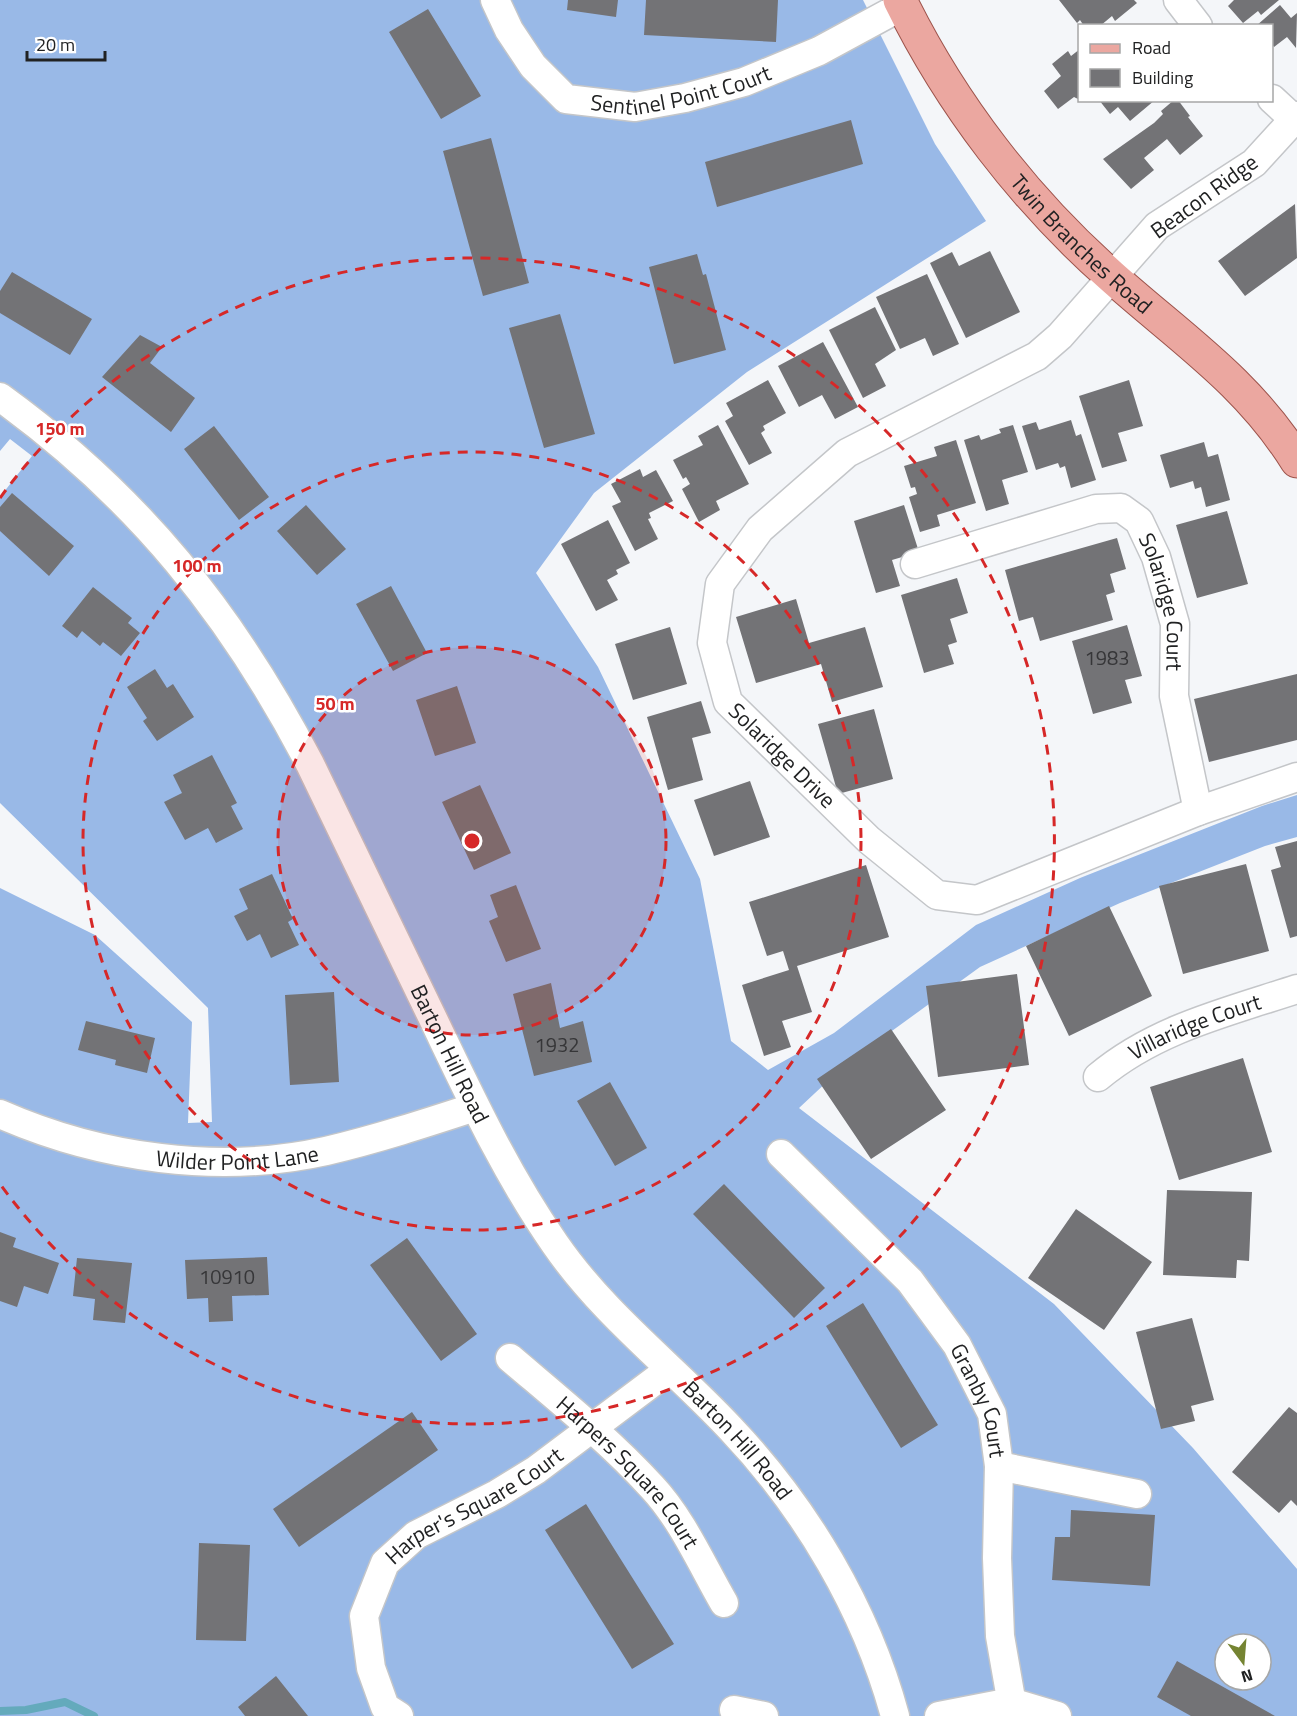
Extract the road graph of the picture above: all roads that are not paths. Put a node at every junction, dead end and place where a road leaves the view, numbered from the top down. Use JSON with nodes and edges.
{"nodes":[{"id":1,"x":495,"y":0,"type":"edge"},
{"id":2,"x":1178,"y":0,"type":"edge"},
{"id":3,"x":901,"y":3,"type":"edge"},
{"id":4,"x":1196,"y":24,"type":"edge"},
{"id":5,"x":1273,"y":100,"type":"edge"},
{"id":6,"x":1296,"y":119,"type":"edge"},
{"id":7,"x":1111,"y":277,"type":"junction"},
{"id":8,"x":0,"y":397,"type":"edge"},
{"id":9,"x":1297,"y":461,"type":"edge"},
{"id":10,"x":915,"y":564,"type":"dead end"},
{"id":11,"x":1297,"y":777,"type":"edge"},
{"id":12,"x":1198,"y":811,"type":"junction"},
{"id":13,"x":1297,"y":989,"type":"edge"},
{"id":14,"x":1098,"y":1077,"type":"dead end"},
{"id":15,"x":476,"y":1107,"type":"junction"},
{"id":16,"x":0,"y":1114,"type":"edge"},
{"id":17,"x":781,"y":1154,"type":"dead end"},
{"id":18,"x":510,"y":1358,"type":"dead end"},
{"id":19,"x":669,"y":1370,"type":"junction"},
{"id":20,"x":592,"y":1429,"type":"junction"},
{"id":21,"x":999,"y":1466,"type":"junction"},
{"id":22,"x":1137,"y":1494,"type":"dead end"},
{"id":23,"x":724,"y":1603,"type":"dead end"},
{"id":24,"x":1012,"y":1709,"type":"edge"},
{"id":25,"x":734,"y":1710,"type":"dead end"},
{"id":26,"x":399,"y":1716,"type":"edge"},
{"id":27,"x":764,"y":1716,"type":"edge"},
{"id":28,"x":895,"y":1716,"type":"edge"},
{"id":29,"x":939,"y":1716,"type":"edge"},
{"id":30,"x":1057,"y":1716,"type":"edge"}],
"edges":[{"from":1,"to":3,"type":"street","name":"Sentinel Point Court"},
{"from":2,"to":4,"type":"street"},
{"from":3,"to":7,"type":"main road","name":"Twin Branches Road"},
{"from":5,"to":6,"type":"street"},
{"from":6,"to":7,"type":"street","name":"Beacon Ridge"},
{"from":7,"to":9,"type":"main road","name":"Twin Branches Road"},
{"from":7,"to":12,"type":"street","name":"Solaridge Drive"},
{"from":8,"to":15,"type":"street","name":"Barton Hill Road"},
{"from":10,"to":12,"type":"street","name":"Solaridge Court"},
{"from":11,"to":12,"type":"street","name":"Solaridge Drive"},
{"from":13,"to":14,"type":"street","name":"Villaridge Court"},
{"from":15,"to":16,"type":"street","name":"Wilder Point Lane"},
{"from":15,"to":19,"type":"street","name":"Barton Hill Road"},
{"from":17,"to":21,"type":"street","name":"Granby Court"},
{"from":18,"to":20,"type":"street","name":"Harpers Square Court"},
{"from":19,"to":20,"type":"street","name":"Harper's Square Court"},
{"from":19,"to":28,"type":"street","name":"Barton Hill Road"},
{"from":20,"to":23,"type":"street","name":"Harpers Square Court"},
{"from":20,"to":26,"type":"street","name":"Harper's Square Court"},
{"from":21,"to":22,"type":"street"},
{"from":21,"to":24,"type":"street","name":"Granby Court"},
{"from":24,"to":29,"type":"street"},
{"from":24,"to":30,"type":"street"},
{"from":25,"to":27,"type":"street"}]}
